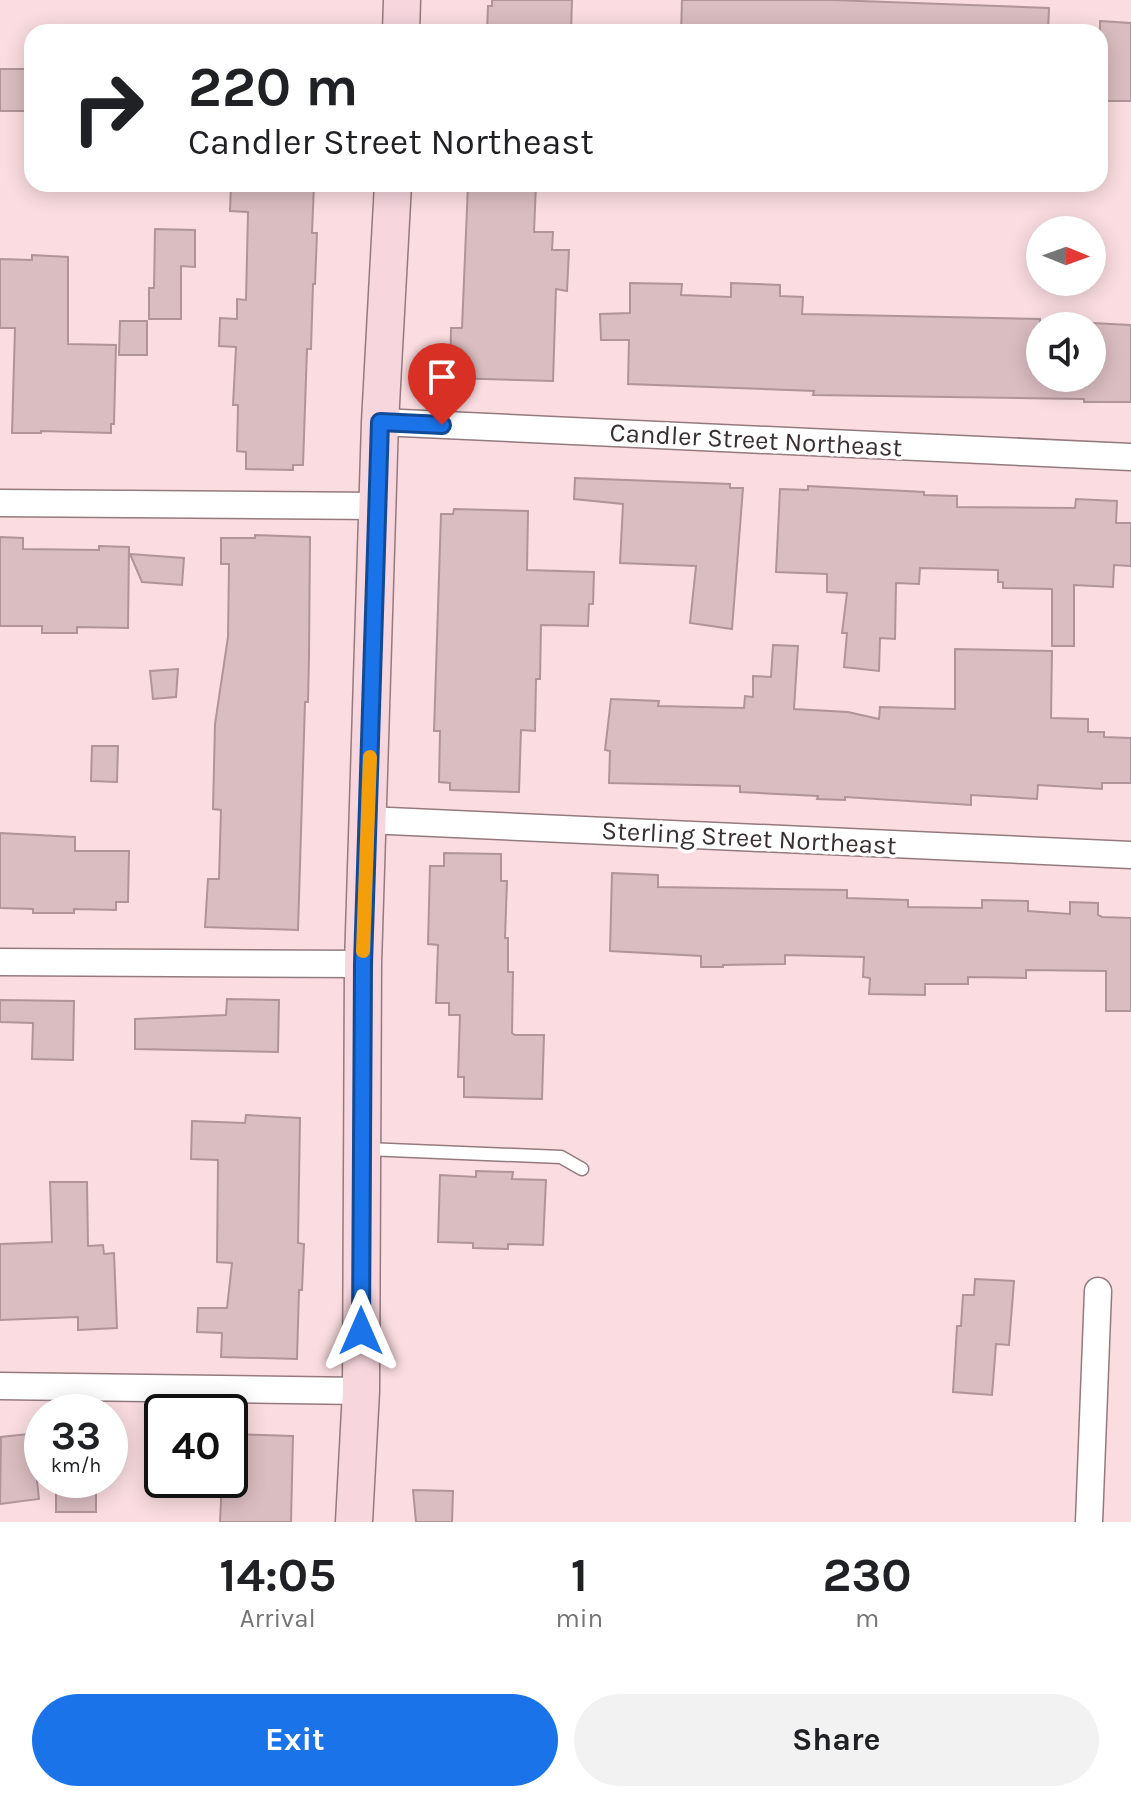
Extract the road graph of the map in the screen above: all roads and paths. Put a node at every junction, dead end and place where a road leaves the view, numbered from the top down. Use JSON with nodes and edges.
{"nodes":[{"id":1,"x":402,"y":0,"type":"edge"},
{"id":2,"x":401,"y":24,"type":"edge"},
{"id":3,"x":393,"y":192,"type":"edge"},
{"id":4,"x":380,"y":422,"type":"junction"},
{"id":5,"x":1131,"y":457,"type":"edge"},
{"id":6,"x":0,"y":503,"type":"edge"},
{"id":7,"x":379,"y":506,"type":"junction"},
{"id":8,"x":367,"y":820,"type":"junction"},
{"id":9,"x":1131,"y":855,"type":"edge"},
{"id":10,"x":0,"y":962,"type":"edge"},
{"id":11,"x":363,"y":964,"type":"junction"},
{"id":12,"x":363,"y":1149,"type":"junction"},
{"id":13,"x":582,"y":1169,"type":"dead end"},
{"id":14,"x":1098,"y":1291,"type":"dead end"},
{"id":15,"x":0,"y":1386,"type":"edge"},
{"id":16,"x":361,"y":1391,"type":"junction"},
{"id":17,"x":354,"y":1522,"type":"edge"},
{"id":18,"x":1089,"y":1522,"type":"edge"}],
"edges":[{"from":1,"to":2,"type":"street"},
{"from":3,"to":4,"type":"street"},
{"from":4,"to":5,"type":"street","name":"Candler Street Northeast"},
{"from":4,"to":7,"type":"street"},
{"from":6,"to":7,"type":"street"},
{"from":7,"to":8,"type":"street"},
{"from":8,"to":9,"type":"street","name":"Sterling Street Northeast"},
{"from":8,"to":11,"type":"street"},
{"from":10,"to":11,"type":"street"},
{"from":11,"to":12,"type":"street"},
{"from":12,"to":13,"type":"lane"},
{"from":12,"to":16,"type":"street"},
{"from":14,"to":18,"type":"street"},
{"from":15,"to":16,"type":"street"},
{"from":16,"to":17,"type":"street"}]}
